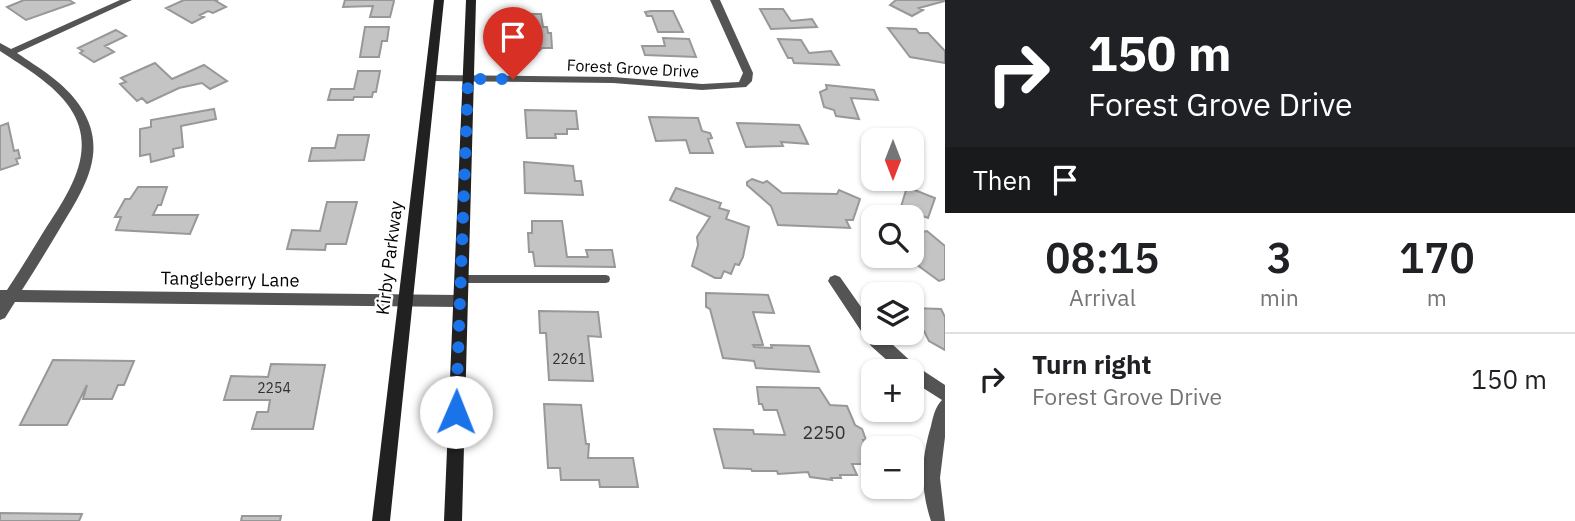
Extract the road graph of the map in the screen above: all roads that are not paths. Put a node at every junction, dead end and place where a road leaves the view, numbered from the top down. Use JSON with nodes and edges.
{"nodes":[{"id":1,"x":127,"y":0,"type":"edge"},
{"id":2,"x":439,"y":0,"type":"edge"},
{"id":3,"x":471,"y":0,"type":"edge"},
{"id":4,"x":715,"y":0,"type":"edge"},
{"id":5,"x":5,"y":49,"type":"edge"},
{"id":6,"x":432,"y":78,"type":"junction"},
{"id":7,"x":468,"y":79,"type":"junction"},
{"id":8,"x":460,"y":279,"type":"junction"},
{"id":9,"x":606,"y":279,"type":"dead end"},
{"id":10,"x":835,"y":281,"type":"dead end"},
{"id":11,"x":6,"y":296,"type":"edge"},
{"id":12,"x":405,"y":301,"type":"junction"},
{"id":13,"x":459,"y":301,"type":"junction"},
{"id":14,"x":0,"y":314,"type":"edge"},
{"id":15,"x":896,"y":359,"type":"edge"},
{"id":16,"x":924,"y":380,"type":"edge"},
{"id":17,"x":945,"y":394,"type":"edge"},
{"id":18,"x":945,"y":407,"type":"edge"},
{"id":19,"x":381,"y":521,"type":"edge"},
{"id":20,"x":453,"y":521,"type":"edge"},
{"id":21,"x":940,"y":521,"type":"edge"}],
"edges":[{"from":1,"to":5,"type":"street"},
{"from":2,"to":6,"type":"main road","name":"Kirby Parkway"},
{"from":3,"to":7,"type":"main road"},
{"from":4,"to":7,"type":"street","name":"Forest Grove Drive"},
{"from":5,"to":11,"type":"street"},
{"from":6,"to":7,"type":"street","name":"Forest Grove Drive"},
{"from":6,"to":12,"type":"main road","name":"Kirby Parkway"},
{"from":7,"to":8,"type":"main road"},
{"from":8,"to":9,"type":"lane"},
{"from":8,"to":13,"type":"main road"},
{"from":10,"to":15,"type":"street"},
{"from":11,"to":12,"type":"street","name":"Tangleberry Lane"},
{"from":11,"to":14,"type":"street"},
{"from":12,"to":13,"type":"street","name":"Tangleberry Lane"},
{"from":12,"to":19,"type":"main road","name":"Kirby Parkway"},
{"from":13,"to":20,"type":"main road"},
{"from":16,"to":17,"type":"street"},
{"from":18,"to":21,"type":"street"}]}
